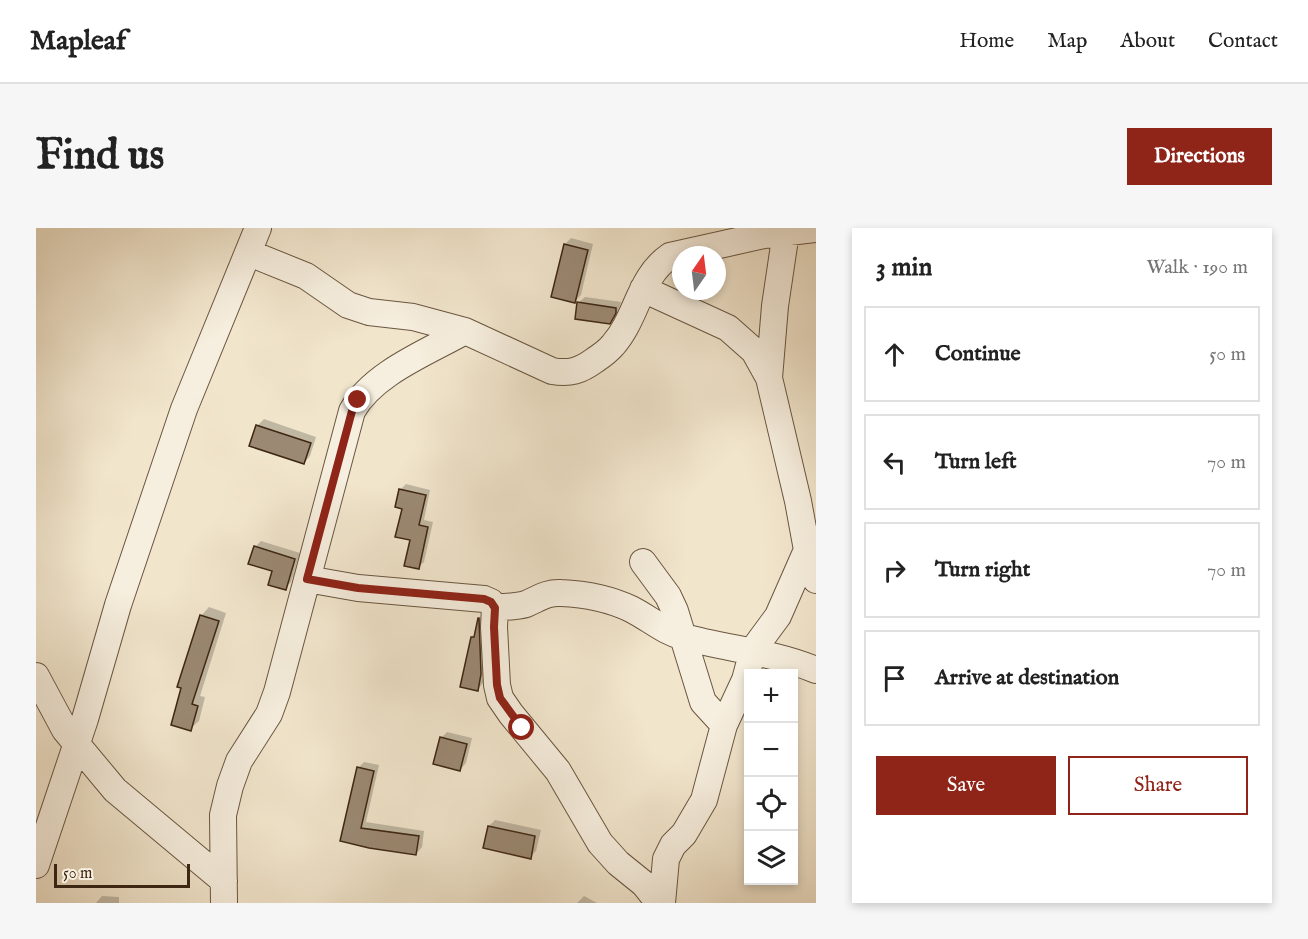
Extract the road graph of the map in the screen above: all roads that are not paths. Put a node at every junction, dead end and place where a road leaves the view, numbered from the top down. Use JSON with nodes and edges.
{"nodes":[{"id":1,"x":816,"y":229,"type":"edge"},
{"id":2,"x":786,"y":232,"type":"junction"},
{"id":3,"x":249,"y":237,"type":"edge"},
{"id":4,"x":643,"y":289,"type":"junction"},
{"id":5,"x":465,"y":331,"type":"junction"},
{"id":6,"x":769,"y":378,"type":"junction"},
{"id":7,"x":812,"y":544,"type":"edge"},
{"id":8,"x":643,"y":562,"type":"dead end"},
{"id":9,"x":307,"y":579,"type":"junction"},
{"id":10,"x":816,"y":580,"type":"edge"},
{"id":11,"x":495,"y":608,"type":"junction"},
{"id":12,"x":682,"y":637,"type":"junction"},
{"id":13,"x":753,"y":650,"type":"junction"},
{"id":14,"x":816,"y":670,"type":"edge"},
{"id":15,"x":36,"y":676,"type":"edge"},
{"id":16,"x":724,"y":725,"type":"junction"},
{"id":17,"x":76,"y":744,"type":"junction"},
{"id":18,"x":36,"y":865,"type":"edge"},
{"id":19,"x":224,"y":892,"type":"edge"},
{"id":20,"x":660,"y":903,"type":"edge"}],
"edges":[{"from":1,"to":2,"type":"street"},
{"from":2,"to":4,"type":"street"},
{"from":2,"to":6,"type":"street"},
{"from":3,"to":5,"type":"street"},
{"from":3,"to":17,"type":"street"},
{"from":4,"to":5,"type":"street"},
{"from":4,"to":6,"type":"street"},
{"from":5,"to":9,"type":"street"},
{"from":6,"to":7,"type":"street"},
{"from":7,"to":10,"type":"street"},
{"from":7,"to":13,"type":"street"},
{"from":8,"to":12,"type":"street"},
{"from":9,"to":11,"type":"street"},
{"from":9,"to":19,"type":"street"},
{"from":11,"to":12,"type":"street"},
{"from":11,"to":20,"type":"street"},
{"from":12,"to":13,"type":"street"},
{"from":12,"to":16,"type":"street"},
{"from":13,"to":14,"type":"street"},
{"from":13,"to":16,"type":"street"},
{"from":15,"to":17,"type":"street"},
{"from":16,"to":20,"type":"street"},
{"from":17,"to":18,"type":"street"},
{"from":17,"to":19,"type":"street"}]}
